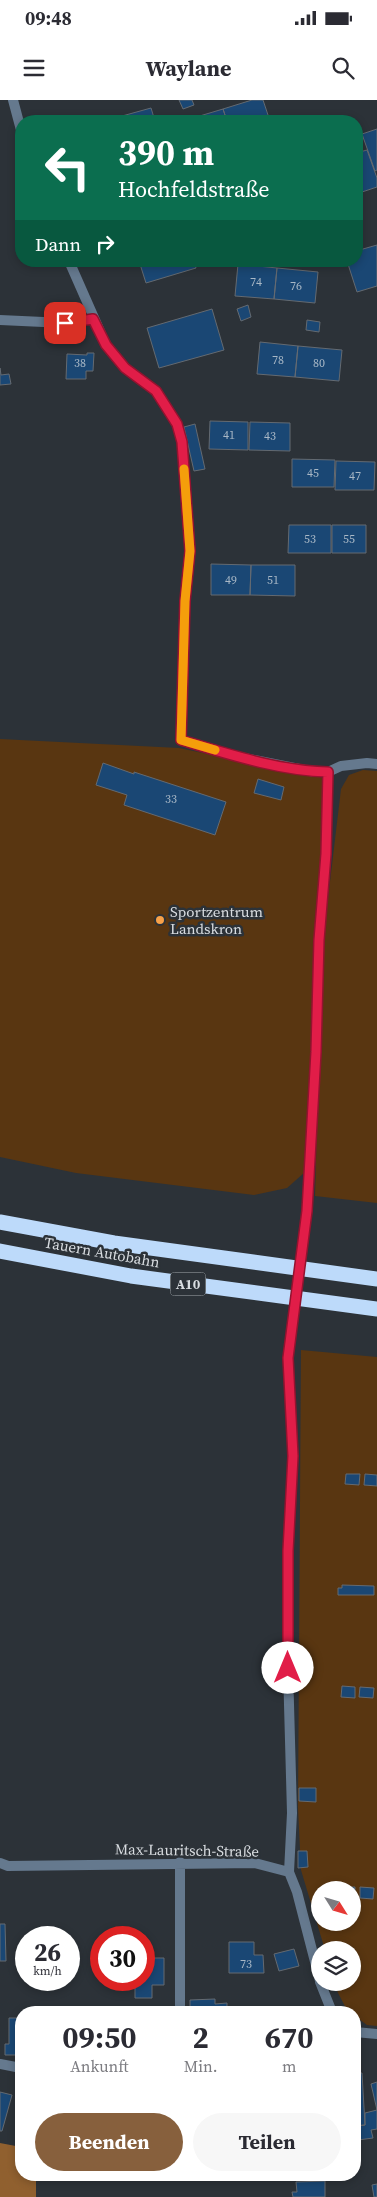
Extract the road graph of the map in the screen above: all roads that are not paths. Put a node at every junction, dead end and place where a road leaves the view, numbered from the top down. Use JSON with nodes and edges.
{"nodes":[{"id":1,"x":13,"y":100,"type":"edge"},
{"id":2,"x":17,"y":115,"type":"edge"},
{"id":3,"x":71,"y":267,"type":"edge"},
{"id":4,"x":93,"y":319,"type":"junction"},
{"id":5,"x":0,"y":320,"type":"edge"},
{"id":6,"x":377,"y":764,"type":"edge"},
{"id":7,"x":328,"y":772,"type":"junction"},
{"id":8,"x":0,"y":1222,"type":"edge"},
{"id":9,"x":0,"y":1251,"type":"edge"},
{"id":10,"x":377,"y":1279,"type":"edge"},
{"id":11,"x":377,"y":1309,"type":"edge"},
{"id":12,"x":180,"y":1862,"type":"junction"},
{"id":13,"x":0,"y":1863,"type":"edge"},
{"id":14,"x":289,"y":1872,"type":"junction"},
{"id":15,"x":311,"y":1947,"type":"edge"},
{"id":16,"x":324,"y":1991,"type":"edge"},
{"id":17,"x":180,"y":2006,"type":"edge"},
{"id":18,"x":330,"y":2006,"type":"edge"},
{"id":19,"x":361,"y":2033,"type":"edge"},
{"id":20,"x":377,"y":2034,"type":"edge"},
{"id":21,"x":0,"y":2064,"type":"edge"},
{"id":22,"x":15,"y":2067,"type":"edge"}],
"edges":[{"from":1,"to":2,"type":"street"},
{"from":3,"to":4,"type":"street"},
{"from":4,"to":5,"type":"street"},
{"from":4,"to":7,"type":"street"},
{"from":6,"to":7,"type":"street"},
{"from":7,"to":14,"type":"street","bridge":true},
{"from":8,"to":10,"type":"highway","name":"Tauern Autobahn","number":"A10"},
{"from":9,"to":11,"type":"highway","name":"Tauern Autobahn","number":"A10"},
{"from":12,"to":13,"type":"street","name":"Max-Lauritsch-Straße"},
{"from":12,"to":14,"type":"street","name":"Max-Lauritsch-Straße"},
{"from":12,"to":17,"type":"street"},
{"from":14,"to":15,"type":"street"},
{"from":16,"to":18,"type":"street"},
{"from":19,"to":20,"type":"street"},
{"from":21,"to":22,"type":"street"}]}
